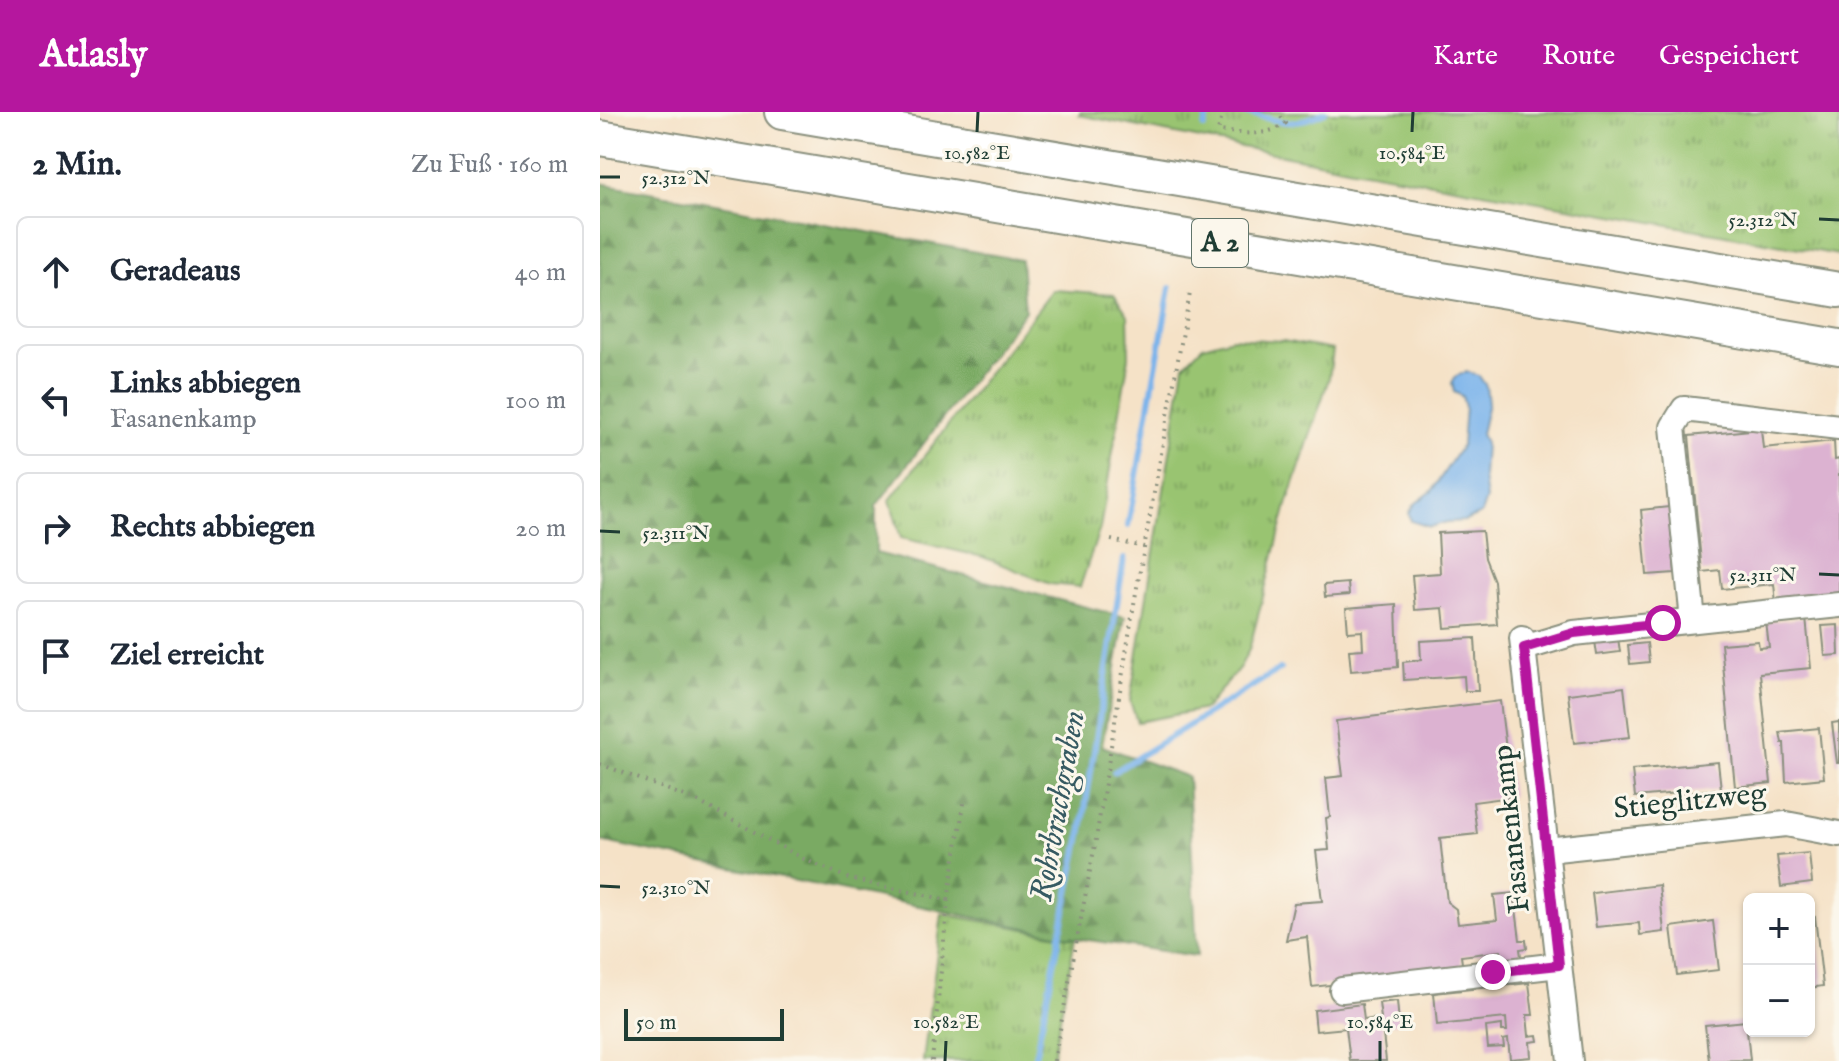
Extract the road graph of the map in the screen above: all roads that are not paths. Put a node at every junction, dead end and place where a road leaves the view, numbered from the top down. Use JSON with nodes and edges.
{"nodes":[{"id":1,"x":782,"y":112,"type":"edge"},
{"id":2,"x":600,"y":138,"type":"edge"},
{"id":3,"x":1839,"y":290,"type":"edge"},
{"id":4,"x":1839,"y":347,"type":"edge"},
{"id":5,"x":1839,"y":427,"type":"edge"},
{"id":6,"x":1839,"y":605,"type":"edge"},
{"id":7,"x":1693,"y":620,"type":"junction"},
{"id":8,"x":1839,"y":834,"type":"edge"},
{"id":9,"x":1547,"y":850,"type":"junction"},
{"id":10,"x":1559,"y":965,"type":"junction"},
{"id":11,"x":1342,"y":990,"type":"dead end"},
{"id":12,"x":1570,"y":1061,"type":"edge"}],
"edges":[{"from":1,"to":3,"type":"highway","number":"A 2"},
{"from":2,"to":4,"type":"highway","number":"A 2"},
{"from":5,"to":7,"type":"street"},
{"from":6,"to":7,"type":"street"},
{"from":7,"to":9,"type":"street","name":"Fasanenkamp"},
{"from":8,"to":9,"type":"street","name":"Stieglitzweg"},
{"from":9,"to":10,"type":"street","name":"Fasanenkamp"},
{"from":10,"to":11,"type":"street"},
{"from":10,"to":12,"type":"street","name":"Fasanenkamp"}]}
